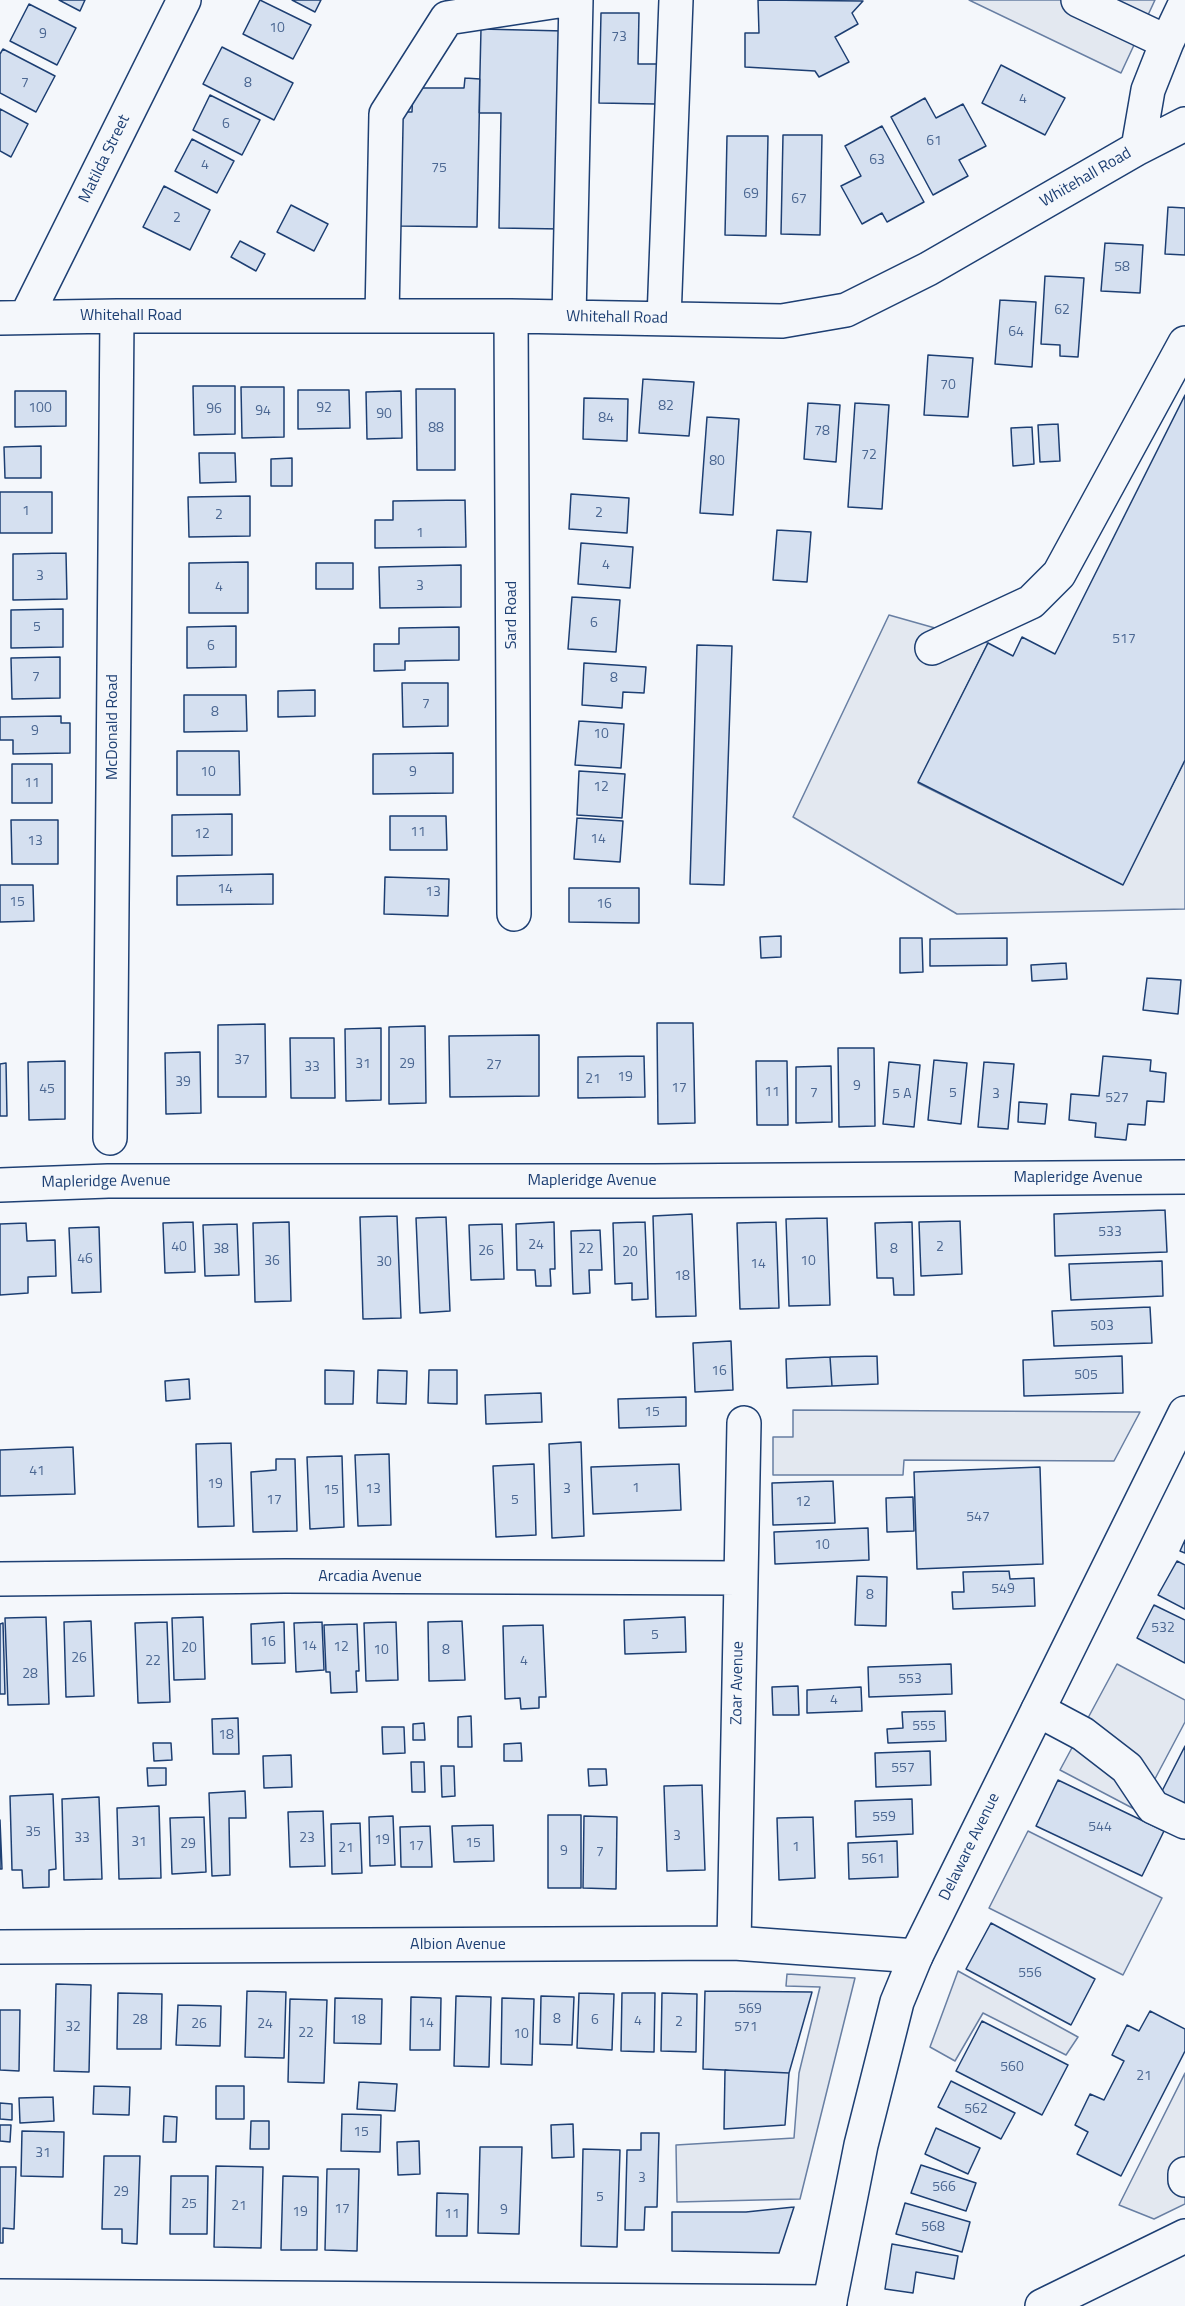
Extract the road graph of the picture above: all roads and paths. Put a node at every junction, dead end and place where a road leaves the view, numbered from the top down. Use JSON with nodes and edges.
{"nodes":[{"id":1,"x":184,"y":0,"type":"edge"},
{"id":2,"x":565,"y":0,"type":"edge"},
{"id":3,"x":576,"y":0,"type":"edge"},
{"id":4,"x":676,"y":0,"type":"edge"},
{"id":5,"x":1078,"y":0,"type":"edge"},
{"id":6,"x":1185,"y":4,"type":"edge"},
{"id":7,"x":1167,"y":42,"type":"junction"},
{"id":8,"x":1185,"y":124,"type":"edge"},
{"id":9,"x":1138,"y":148,"type":"junction"},
{"id":10,"x":117,"y":316,"type":"junction"},
{"id":11,"x":382,"y":316,"type":"junction"},
{"id":12,"x":511,"y":316,"type":"junction"},
{"id":13,"x":569,"y":317,"type":"junction"},
{"id":14,"x":13,"y":318,"type":"edge"},
{"id":15,"x":664,"y":318,"type":"junction"},
{"id":16,"x":1185,"y":343,"type":"edge"},
{"id":17,"x":932,"y":648,"type":"dead end"},
{"id":18,"x":514,"y":914,"type":"dead end"},
{"id":19,"x":110,"y":1138,"type":"dead end"},
{"id":20,"x":1185,"y":1177,"type":"edge"},
{"id":21,"x":0,"y":1185,"type":"edge"},
{"id":22,"x":1185,"y":1413,"type":"edge"},
{"id":23,"x":744,"y":1423,"type":"dead end"},
{"id":24,"x":740,"y":1578,"type":"junction"},
{"id":25,"x":0,"y":1579,"type":"edge"},
{"id":26,"x":1038,"y":1710,"type":"junction"},
{"id":27,"x":1185,"y":1822,"type":"edge"},
{"id":28,"x":734,"y":1944,"type":"junction"},
{"id":29,"x":0,"y":1947,"type":"edge"},
{"id":30,"x":916,"y":1956,"type":"junction"},
{"id":31,"x":1185,"y":2174,"type":"edge"},
{"id":32,"x":1185,"y":2180,"type":"edge"},
{"id":33,"x":1185,"y":2236,"type":"edge"},
{"id":34,"x":0,"y":2296,"type":"edge"},
{"id":35,"x":829,"y":2304,"type":"edge"},
{"id":36,"x":1042,"y":2306,"type":"edge"}],
"edges":[{"from":1,"to":14,"type":"street","name":"Matilda Street"},
{"from":2,"to":11,"type":"street"},
{"from":3,"to":13,"type":"street"},
{"from":4,"to":15,"type":"street"},
{"from":5,"to":7,"type":"street"},
{"from":6,"to":7,"type":"street"},
{"from":7,"to":9,"type":"street"},
{"from":8,"to":9,"type":"street","name":"Whitehall Road"},
{"from":9,"to":15,"type":"street","name":"Whitehall Road"},
{"from":10,"to":11,"type":"street","name":"Whitehall Road"},
{"from":10,"to":14,"type":"street","name":"Whitehall Road"},
{"from":10,"to":19,"type":"street","name":"McDonald Road"},
{"from":11,"to":12,"type":"street","name":"Whitehall Road"},
{"from":12,"to":13,"type":"street","name":"Whitehall Road"},
{"from":12,"to":18,"type":"street","name":"Sard Road"},
{"from":13,"to":15,"type":"street","name":"Whitehall Road"},
{"from":16,"to":17,"type":"street"},
{"from":20,"to":21,"type":"street","name":"Mapleridge Avenue"},
{"from":22,"to":26,"type":"street","name":"Delaware Avenue"},
{"from":23,"to":24,"type":"street","name":"Zoar Avenue"},
{"from":24,"to":25,"type":"street","name":"Arcadia Avenue"},
{"from":24,"to":28,"type":"street","name":"Zoar Avenue"},
{"from":26,"to":27,"type":"street"},
{"from":26,"to":30,"type":"street","name":"Delaware Avenue"},
{"from":28,"to":29,"type":"street","name":"Albion Avenue"},
{"from":28,"to":30,"type":"street","name":"Albion Avenue"},
{"from":30,"to":35,"type":"street","name":"Delaware Avenue"},
{"from":31,"to":32,"type":"street"},
{"from":33,"to":36,"type":"street"},
{"from":34,"to":35,"type":"street"}]}
